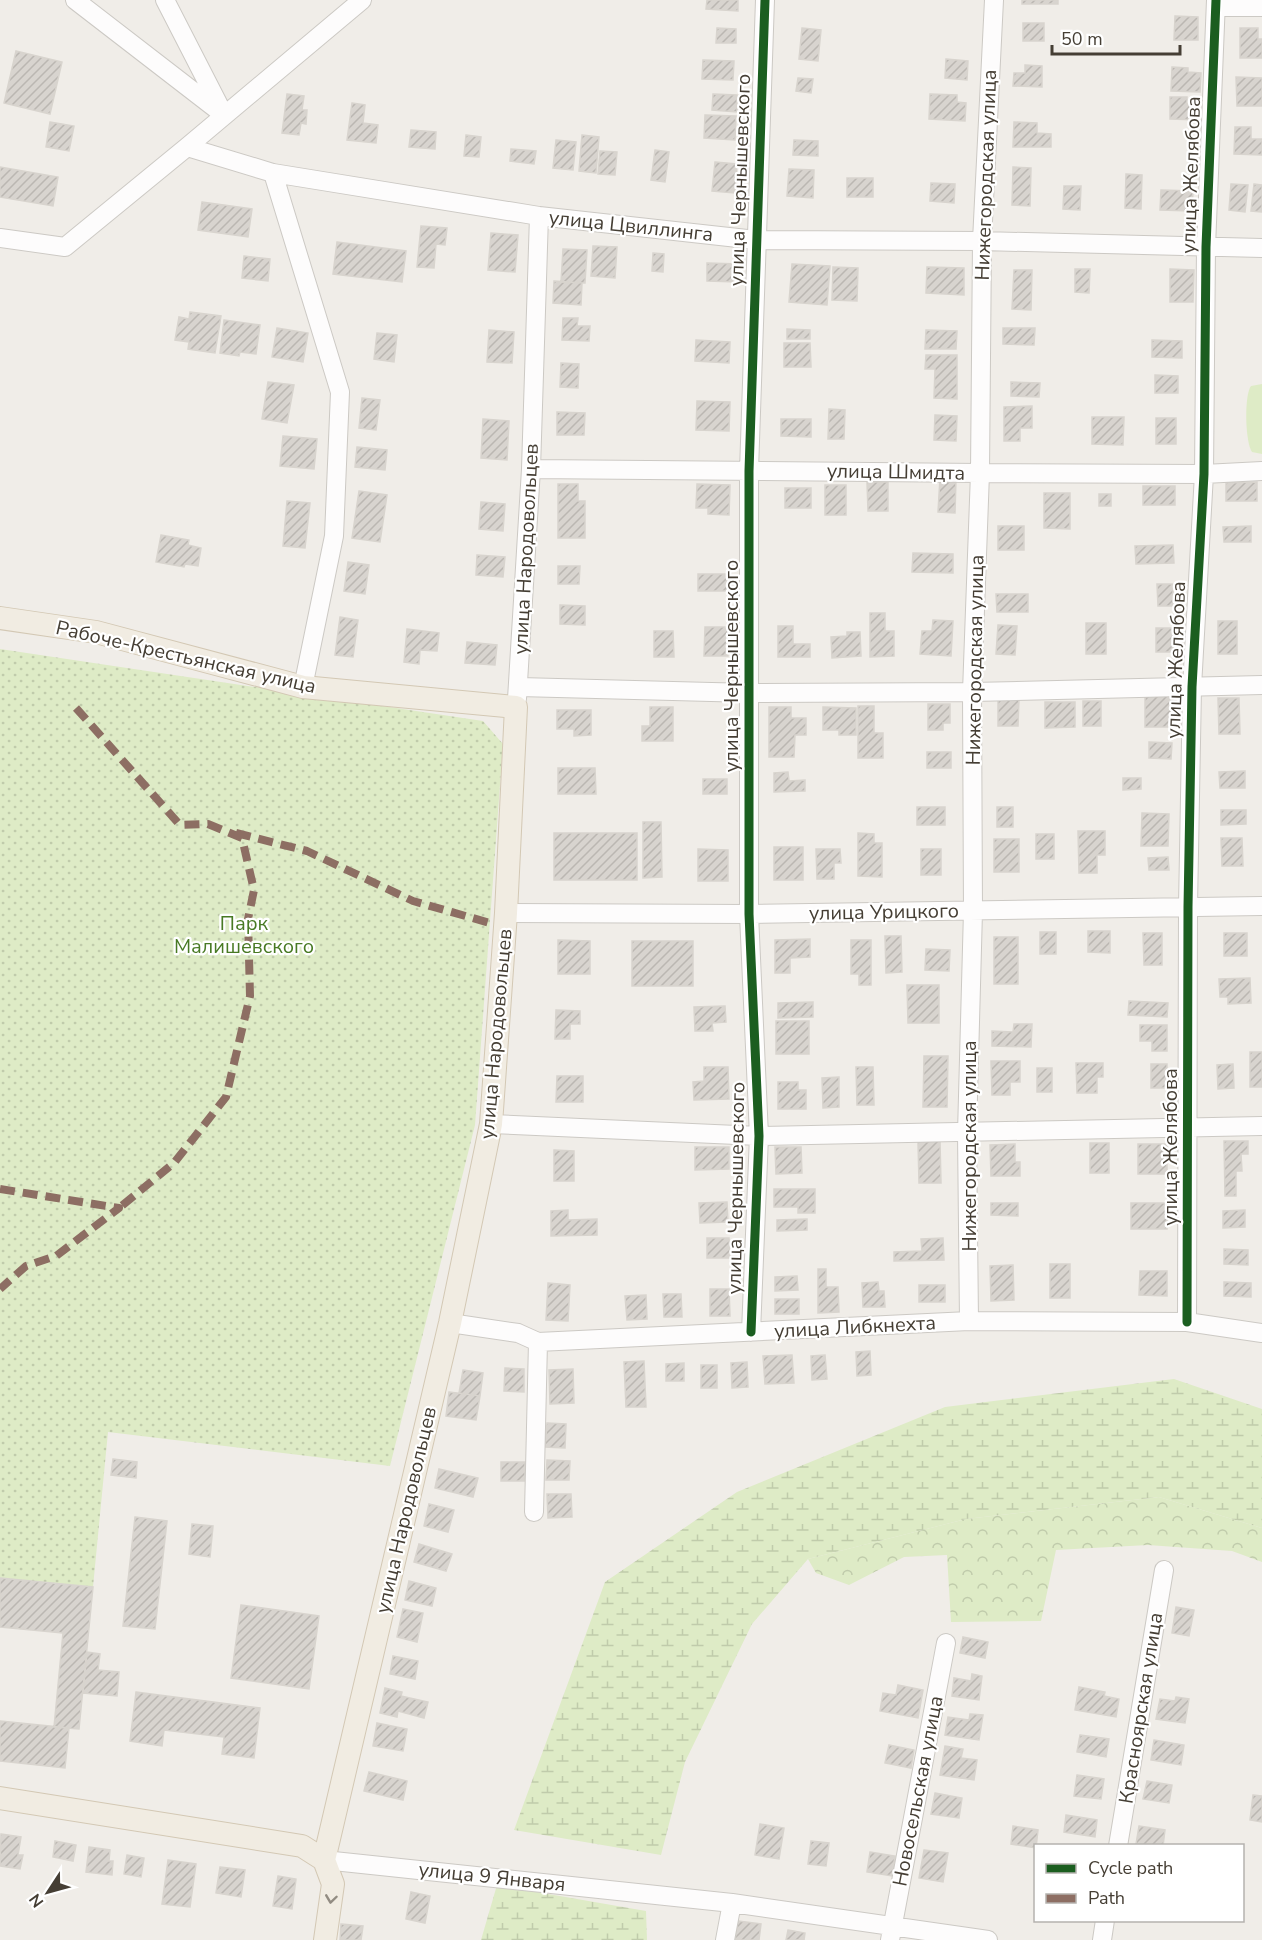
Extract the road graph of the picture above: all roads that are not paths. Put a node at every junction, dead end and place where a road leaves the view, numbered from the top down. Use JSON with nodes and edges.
{"nodes":[{"id":1,"x":75,"y":0,"type":"edge"},
{"id":2,"x":165,"y":0,"type":"edge"},
{"id":3,"x":362,"y":0,"type":"edge"},
{"id":4,"x":765,"y":0,"type":"edge"},
{"id":5,"x":994,"y":0,"type":"edge"},
{"id":6,"x":1216,"y":4,"type":"edge"},
{"id":7,"x":1262,"y":7,"type":"edge"},
{"id":8,"x":224,"y":115,"type":"junction"},
{"id":9,"x":187,"y":147,"type":"junction"},
{"id":10,"x":273,"y":173,"type":"junction"},
{"id":11,"x":539,"y":216,"type":"junction"},
{"id":12,"x":0,"y":238,"type":"edge"},
{"id":13,"x":756,"y":240,"type":"junction"},
{"id":14,"x":982,"y":241,"type":"junction"},
{"id":15,"x":1206,"y":247,"type":"junction"},
{"id":16,"x":1262,"y":248,"type":"edge"},
{"id":17,"x":531,"y":469,"type":"junction"},
{"id":18,"x":749,"y":471,"type":"junction"},
{"id":19,"x":1262,"y":471,"type":"edge"},
{"id":20,"x":980,"y":473,"type":"junction"},
{"id":21,"x":1204,"y":474,"type":"junction"},
{"id":22,"x":0,"y":618,"type":"edge"},
{"id":23,"x":1262,"y":685,"type":"edge"},
{"id":24,"x":303,"y":687,"type":"junction"},
{"id":25,"x":1192,"y":687,"type":"junction"},
{"id":26,"x":972,"y":692,"type":"junction"},
{"id":27,"x":750,"y":693,"type":"junction"},
{"id":28,"x":518,"y":697,"type":"junction"},
{"id":29,"x":1262,"y":906,"type":"edge"},
{"id":30,"x":1188,"y":907,"type":"junction"},
{"id":31,"x":974,"y":911,"type":"junction"},
{"id":32,"x":506,"y":914,"type":"junction"},
{"id":33,"x":749,"y":914,"type":"junction"},
{"id":34,"x":491,"y":1124,"type":"junction"},
{"id":35,"x":1262,"y":1126,"type":"edge"},
{"id":36,"x":1188,"y":1127,"type":"junction"},
{"id":37,"x":966,"y":1133,"type":"junction"},
{"id":38,"x":759,"y":1136,"type":"junction"},
{"id":39,"x":969,"y":1321,"type":"junction"},
{"id":40,"x":1187,"y":1322,"type":"junction"},
{"id":41,"x":450,"y":1323,"type":"junction"},
{"id":42,"x":751,"y":1332,"type":"junction"},
{"id":43,"x":1262,"y":1333,"type":"edge"},
{"id":44,"x":538,"y":1342,"type":"junction"},
{"id":45,"x":534,"y":1512,"type":"dead end"},
{"id":46,"x":1164,"y":1570,"type":"dead end"},
{"id":47,"x":946,"y":1643,"type":"dead end"},
{"id":48,"x":0,"y":1798,"type":"edge"},
{"id":49,"x":1118,"y":1844,"type":"edge"},
{"id":50,"x":324,"y":1860,"type":"junction"},
{"id":51,"x":732,"y":1903,"type":"junction"},
{"id":52,"x":1105,"y":1922,"type":"edge"},
{"id":53,"x":891,"y":1933,"type":"edge"},
{"id":54,"x":325,"y":1940,"type":"edge"},
{"id":55,"x":725,"y":1940,"type":"edge"},
{"id":56,"x":988,"y":1940,"type":"edge"},
{"id":57,"x":1102,"y":1940,"type":"edge"}],
"edges":[{"from":1,"to":8,"type":"street"},
{"from":2,"to":8,"type":"street"},
{"from":3,"to":8,"type":"street"},
{"from":4,"to":13,"type":"street","name":"улица Чернышевского"},
{"from":5,"to":14,"type":"street","name":"Нижегородская улица"},
{"from":6,"to":7,"type":"street"},
{"from":6,"to":15,"type":"street","name":"улица Желябова"},
{"from":8,"to":9,"type":"street"},
{"from":9,"to":10,"type":"street","name":"улица Цвиллинга"},
{"from":9,"to":12,"type":"street"},
{"from":10,"to":11,"type":"street","name":"улица Цвиллинга"},
{"from":10,"to":24,"type":"street"},
{"from":11,"to":13,"type":"street","name":"улица Цвиллинга"},
{"from":11,"to":17,"type":"street","name":"улица Народовольцев"},
{"from":13,"to":14,"type":"street","name":"улица Цвиллинга"},
{"from":13,"to":18,"type":"street","name":"улица Чернышевского"},
{"from":14,"to":15,"type":"street","name":"улица Цвиллинга"},
{"from":14,"to":20,"type":"street","name":"Нижегородская улица"},
{"from":15,"to":16,"type":"street","name":"улица Цвиллинга"},
{"from":15,"to":21,"type":"street","name":"улица Желябова"},
{"from":17,"to":18,"type":"street","name":"улица Шмидта"},
{"from":17,"to":28,"type":"street","name":"улица Народовольцев"},
{"from":18,"to":20,"type":"street","name":"улица Шмидта"},
{"from":18,"to":27,"type":"street","name":"улица Чернышевского"},
{"from":19,"to":21,"type":"street","name":"улица Шмидта"},
{"from":20,"to":21,"type":"street","name":"улица Шмидта"},
{"from":20,"to":26,"type":"street","name":"Нижегородская улица"},
{"from":21,"to":25,"type":"street","name":"улица Желябова"},
{"from":22,"to":24,"type":"main road","name":"Рабоче-Крестьянская улица"},
{"from":23,"to":25,"type":"street"},
{"from":24,"to":28,"type":"main road","name":"Рабоче-Крестьянская улица"},
{"from":25,"to":26,"type":"street"},
{"from":25,"to":30,"type":"street","name":"улица Желябова"},
{"from":26,"to":27,"type":"street"},
{"from":26,"to":31,"type":"street","name":"Нижегородская улица"},
{"from":27,"to":28,"type":"street"},
{"from":27,"to":33,"type":"street","name":"улица Чернышевского"},
{"from":28,"to":32,"type":"main road","name":"улица Народовольцев"},
{"from":29,"to":30,"type":"street","name":"улица Урицкого"},
{"from":30,"to":31,"type":"street","name":"улица Урицкого"},
{"from":30,"to":36,"type":"street","name":"улица Желябова"},
{"from":31,"to":33,"type":"street","name":"улица Урицкого"},
{"from":31,"to":37,"type":"street","name":"Нижегородская улица"},
{"from":32,"to":33,"type":"street","name":"улица Урицкого"},
{"from":32,"to":34,"type":"main road","name":"улица Народовольцев"},
{"from":33,"to":38,"type":"street","name":"улица Чернышевского"},
{"from":34,"to":38,"type":"street"},
{"from":34,"to":41,"type":"main road","name":"улица Народовольцев"},
{"from":35,"to":36,"type":"street"},
{"from":36,"to":37,"type":"street"},
{"from":36,"to":40,"type":"street","name":"улица Желябова"},
{"from":37,"to":38,"type":"street"},
{"from":37,"to":39,"type":"street","name":"Нижегородская улица"},
{"from":38,"to":42,"type":"street","name":"улица Чернышевского"},
{"from":39,"to":40,"type":"street","name":"улица Либкнехта"},
{"from":39,"to":42,"type":"street","name":"улица Либкнехта"},
{"from":40,"to":43,"type":"street","name":"улица Либкнехта"},
{"from":41,"to":44,"type":"street","name":"улица Либкнехта"},
{"from":41,"to":50,"type":"main road","name":"улица Народовольцев"},
{"from":42,"to":44,"type":"street","name":"улица Либкнехта"},
{"from":44,"to":45,"type":"street"},
{"from":46,"to":49,"type":"street","name":"Красноярская улица"},
{"from":47,"to":53,"type":"street","name":"Новосельская улица"},
{"from":48,"to":50,"type":"main road","name":"улица 9 Января"},
{"from":50,"to":51,"type":"street","name":"улица 9 Января"},
{"from":50,"to":54,"type":"main road","name":"улица Народовольцев","one_way":true},
{"from":51,"to":53,"type":"street","name":"улица 9 Января"},
{"from":51,"to":55,"type":"street"},
{"from":52,"to":57,"type":"street"},
{"from":53,"to":56,"type":"street","name":"улица 9 Января"}]}
